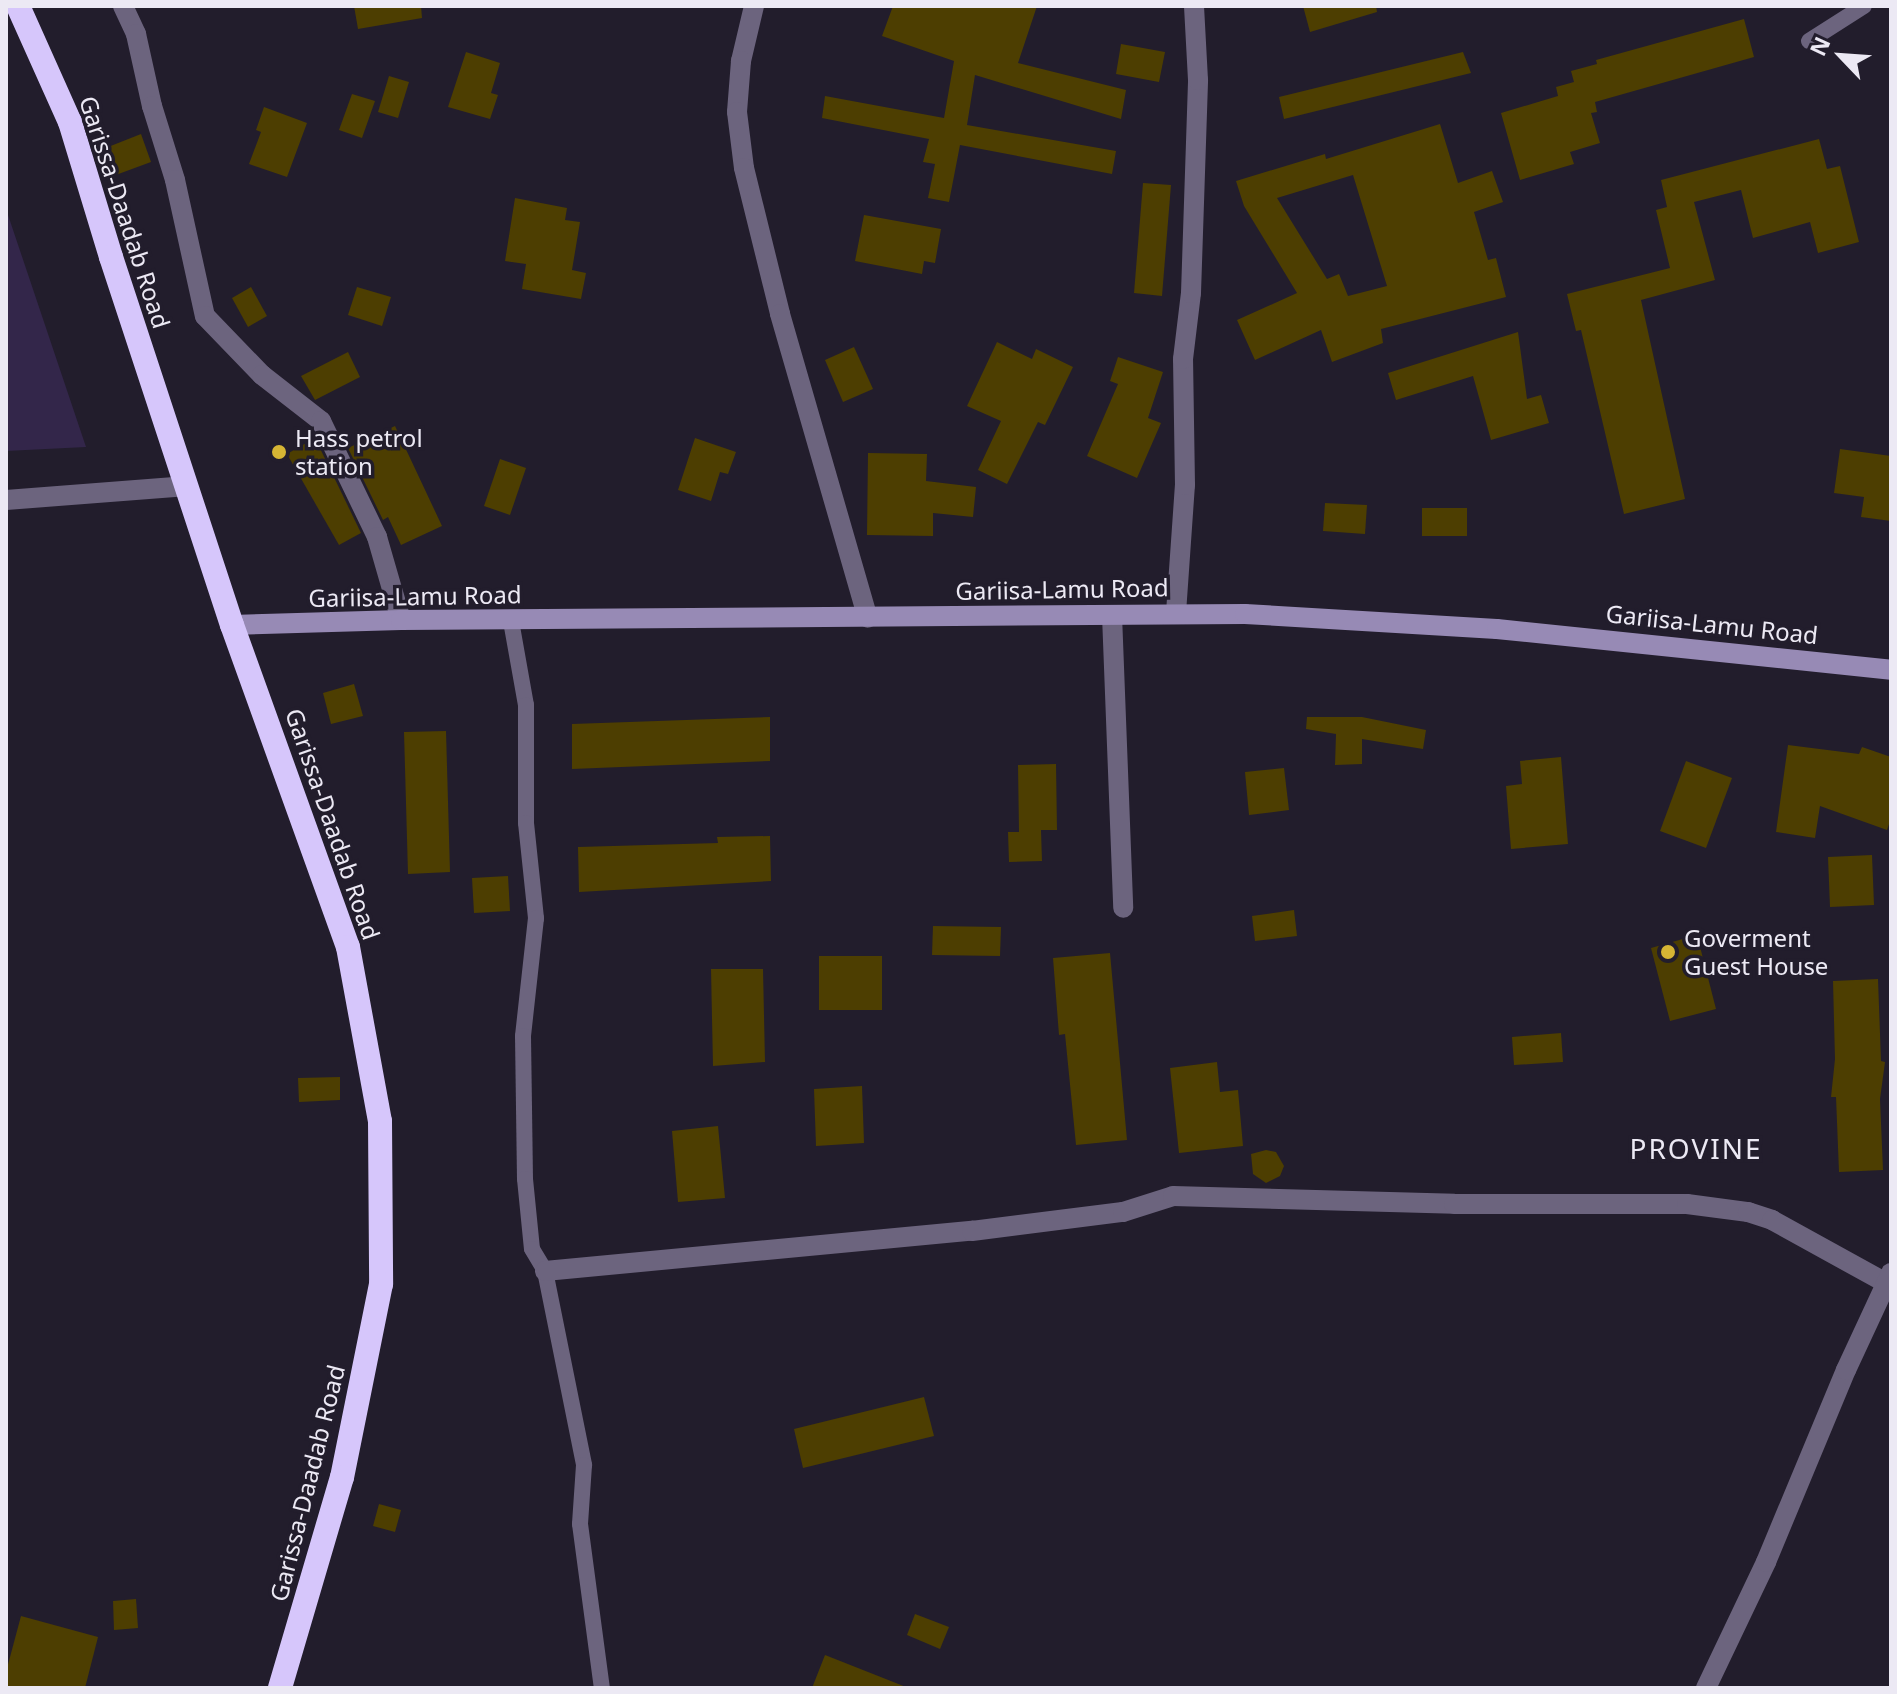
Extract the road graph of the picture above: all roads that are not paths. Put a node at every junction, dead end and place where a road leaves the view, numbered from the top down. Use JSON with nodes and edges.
{"nodes":[{"id":1,"x":18,"y":6,"type":"edge"},
{"id":2,"x":123,"y":6,"type":"edge"},
{"id":3,"x":754,"y":6,"type":"edge"},
{"id":4,"x":1194,"y":6,"type":"edge"},
{"id":5,"x":1864,"y":6,"type":"edge"},
{"id":6,"x":1809,"y":41,"type":"dead end"},
{"id":7,"x":187,"y":486,"type":"junction"},
{"id":8,"x":6,"y":500,"type":"edge"},
{"id":9,"x":1176,"y":613,"type":"junction"},
{"id":10,"x":1112,"y":615,"type":"junction"},
{"id":11,"x":868,"y":618,"type":"junction"},
{"id":12,"x":401,"y":620,"type":"junction"},
{"id":13,"x":511,"y":621,"type":"junction"},
{"id":14,"x":232,"y":625,"type":"junction"},
{"id":15,"x":1891,"y":670,"type":"edge"},
{"id":16,"x":1123,"y":908,"type":"dead end"},
{"id":17,"x":545,"y":1271,"type":"junction"},
{"id":18,"x":1889,"y":1278,"type":"edge"},
{"id":19,"x":280,"y":1688,"type":"edge"},
{"id":20,"x":602,"y":1688,"type":"edge"},
{"id":21,"x":1706,"y":1688,"type":"edge"}],
"edges":[{"from":1,"to":7,"type":"highway","name":"Garissa-Daadab Road"},
{"from":2,"to":12,"type":"street"},
{"from":3,"to":11,"type":"street"},
{"from":4,"to":9,"type":"street"},
{"from":5,"to":6,"type":"lane"},
{"from":7,"to":8,"type":"street"},
{"from":7,"to":14,"type":"highway","name":"Garissa-Daadab Road"},
{"from":9,"to":10,"type":"street","name":"Gariisa-Lamu Road"},
{"from":9,"to":15,"type":"street","name":"Gariisa-Lamu Road"},
{"from":10,"to":11,"type":"street","name":"Gariisa-Lamu Road"},
{"from":10,"to":16,"type":"street"},
{"from":11,"to":13,"type":"street","name":"Gariisa-Lamu Road"},
{"from":12,"to":13,"type":"street","name":"Gariisa-Lamu Road"},
{"from":12,"to":14,"type":"street","name":"Gariisa-Lamu Road"},
{"from":13,"to":17,"type":"lane"},
{"from":14,"to":19,"type":"highway","name":"Garissa-Daadab Road"},
{"from":17,"to":18,"type":"street"},
{"from":17,"to":20,"type":"lane"},
{"from":18,"to":21,"type":"street"}]}
